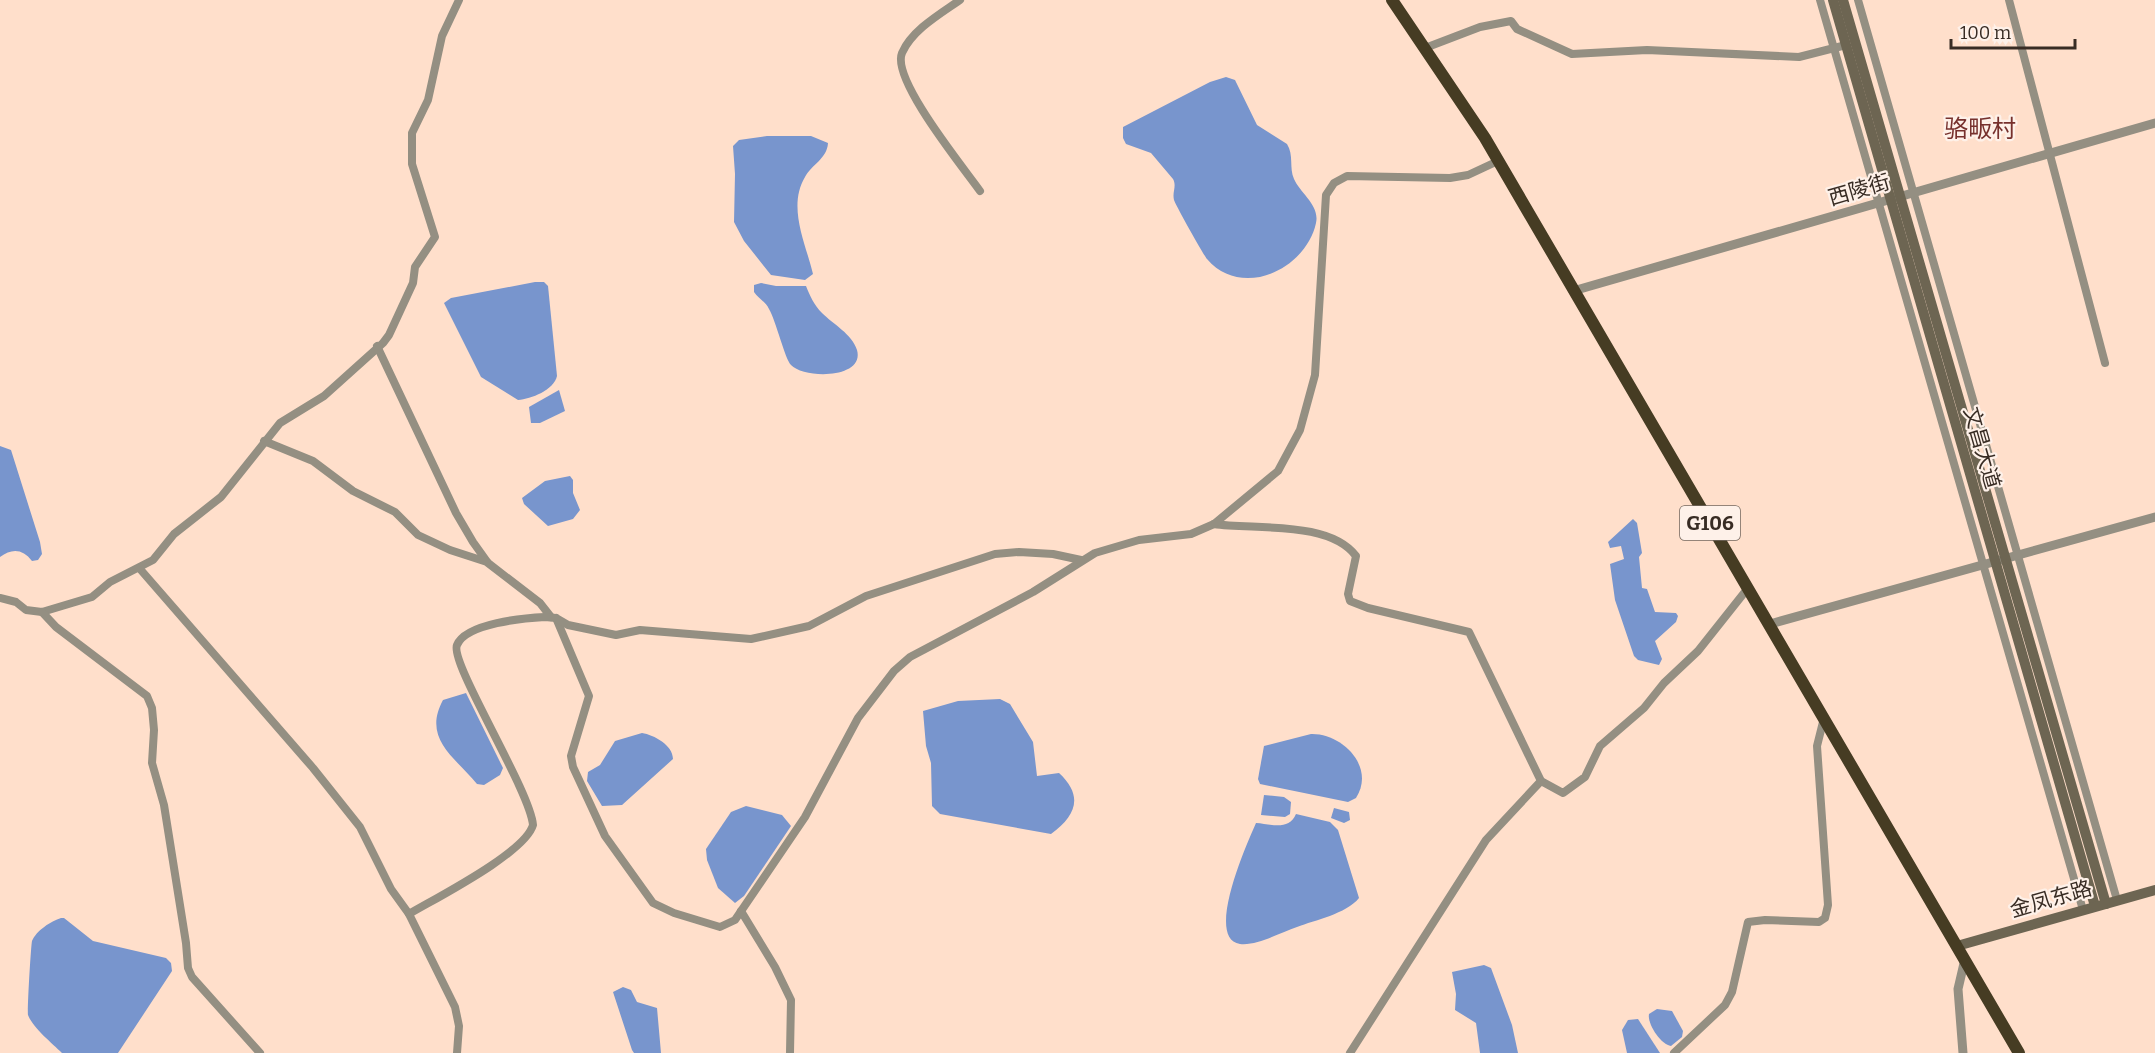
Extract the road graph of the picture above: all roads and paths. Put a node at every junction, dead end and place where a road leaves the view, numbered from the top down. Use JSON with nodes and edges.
{"nodes":[{"id":1,"x":459,"y":0,"type":"edge"},
{"id":2,"x":960,"y":0,"type":"edge"},
{"id":3,"x":1392,"y":0,"type":"edge"},
{"id":4,"x":1820,"y":0,"type":"edge"},
{"id":5,"x":1833,"y":0,"type":"edge"},
{"id":6,"x":1843,"y":0,"type":"edge"},
{"id":7,"x":1858,"y":0,"type":"edge"},
{"id":8,"x":2009,"y":0,"type":"edge"},
{"id":9,"x":1845,"y":45,"type":"junction"},
{"id":10,"x":1425,"y":48,"type":"junction"},
{"id":11,"x":1834,"y":48,"type":"junction"},
{"id":12,"x":2155,"y":123,"type":"edge"},
{"id":13,"x":2050,"y":153,"type":"junction"},
{"id":14,"x":1498,"y":161,"type":"junction"},
{"id":15,"x":980,"y":192,"type":"dead end"},
{"id":16,"x":1913,"y":193,"type":"junction"},
{"id":17,"x":1895,"y":198,"type":"junction"},
{"id":18,"x":1878,"y":203,"type":"junction"},
{"id":19,"x":1573,"y":291,"type":"junction"},
{"id":20,"x":377,"y":346,"type":"junction"},
{"id":21,"x":2105,"y":363,"type":"dead end"},
{"id":22,"x":264,"y":441,"type":"junction"},
{"id":23,"x":2155,"y":516,"type":"edge"},
{"id":24,"x":1214,"y":524,"type":"junction"},
{"id":25,"x":2018,"y":555,"type":"junction"},
{"id":26,"x":1081,"y":560,"type":"junction"},
{"id":27,"x":1995,"y":561,"type":"junction"},
{"id":28,"x":488,"y":563,"type":"junction"},
{"id":29,"x":140,"y":569,"type":"junction"},
{"id":30,"x":1748,"y":588,"type":"junction"},
{"id":31,"x":0,"y":598,"type":"edge"},
{"id":32,"x":42,"y":612,"type":"junction"},
{"id":33,"x":554,"y":618,"type":"junction"},
{"id":34,"x":1770,"y":624,"type":"junction"},
{"id":35,"x":1825,"y":717,"type":"junction"},
{"id":36,"x":1541,"y":781,"type":"junction"},
{"id":37,"x":2155,"y":890,"type":"edge"},
{"id":38,"x":2118,"y":900,"type":"junction"},
{"id":39,"x":2101,"y":905,"type":"junction"},
{"id":40,"x":2083,"y":910,"type":"junction"},
{"id":41,"x":741,"y":911,"type":"junction"},
{"id":42,"x":409,"y":914,"type":"junction"},
{"id":43,"x":1957,"y":946,"type":"junction"},
{"id":44,"x":1965,"y":959,"type":"junction"},
{"id":45,"x":260,"y":1053,"type":"edge"},
{"id":46,"x":457,"y":1053,"type":"edge"},
{"id":47,"x":790,"y":1053,"type":"edge"},
{"id":48,"x":1350,"y":1053,"type":"edge"},
{"id":49,"x":1674,"y":1053,"type":"edge"},
{"id":50,"x":1963,"y":1053,"type":"edge"},
{"id":51,"x":2019,"y":1053,"type":"edge"}],
"edges":[{"from":1,"to":20,"type":"street"},
{"from":2,"to":15,"type":"street"},
{"from":3,"to":10,"type":"highway","number":"G106"},
{"from":4,"to":11,"type":"street"},
{"from":5,"to":9,"type":"main road","name":"文昌大道"},
{"from":6,"to":17,"type":"main road","name":"文昌大道"},
{"from":7,"to":16,"type":"street"},
{"from":8,"to":13,"type":"street"},
{"from":9,"to":11,"type":"street"},
{"from":9,"to":17,"type":"main road","name":"文昌大道"},
{"from":10,"to":11,"type":"street"},
{"from":10,"to":14,"type":"highway","number":"G106"},
{"from":11,"to":18,"type":"street"},
{"from":12,"to":13,"type":"street","name":"西陵街"},
{"from":13,"to":16,"type":"street","name":"西陵街"},
{"from":13,"to":21,"type":"street"},
{"from":14,"to":19,"type":"highway","number":"G106"},
{"from":14,"to":24,"type":"street"},
{"from":16,"to":17,"type":"street","name":"西陵街"},
{"from":16,"to":25,"type":"street"},
{"from":17,"to":18,"type":"street","name":"西陵街"},
{"from":17,"to":27,"type":"main road","name":"文昌大道"},
{"from":18,"to":19,"type":"street","name":"西陵街"},
{"from":18,"to":27,"type":"street"},
{"from":19,"to":30,"type":"highway","number":"G106"},
{"from":20,"to":22,"type":"street"},
{"from":20,"to":28,"type":"street"},
{"from":22,"to":28,"type":"street"},
{"from":22,"to":29,"type":"street"},
{"from":23,"to":25,"type":"street"},
{"from":24,"to":26,"type":"street"},
{"from":24,"to":36,"type":"street"},
{"from":25,"to":27,"type":"street"},
{"from":25,"to":38,"type":"street"},
{"from":26,"to":33,"type":"street"},
{"from":26,"to":41,"type":"street"},
{"from":27,"to":34,"type":"street"},
{"from":27,"to":39,"type":"main road","name":"文昌大道"},
{"from":27,"to":40,"type":"street"},
{"from":28,"to":33,"type":"street"},
{"from":29,"to":32,"type":"street"},
{"from":29,"to":42,"type":"street"},
{"from":30,"to":34,"type":"highway","number":"G106"},
{"from":30,"to":36,"type":"street"},
{"from":31,"to":32,"type":"street"},
{"from":32,"to":45,"type":"street"},
{"from":33,"to":41,"type":"street"},
{"from":33,"to":42,"type":"street"},
{"from":34,"to":35,"type":"highway","number":"G106"},
{"from":35,"to":43,"type":"highway","number":"G106"},
{"from":35,"to":49,"type":"street"},
{"from":36,"to":48,"type":"street"},
{"from":37,"to":38,"type":"main road","name":"金凤东路"},
{"from":38,"to":39,"type":"main road","name":"金凤东路"},
{"from":39,"to":40,"type":"main road","name":"金凤东路"},
{"from":40,"to":43,"type":"main road","name":"金凤东路"},
{"from":41,"to":47,"type":"street"},
{"from":42,"to":46,"type":"street"},
{"from":43,"to":44,"type":"highway","number":"G106"},
{"from":44,"to":50,"type":"street"},
{"from":44,"to":51,"type":"highway","number":"G106"}]}
